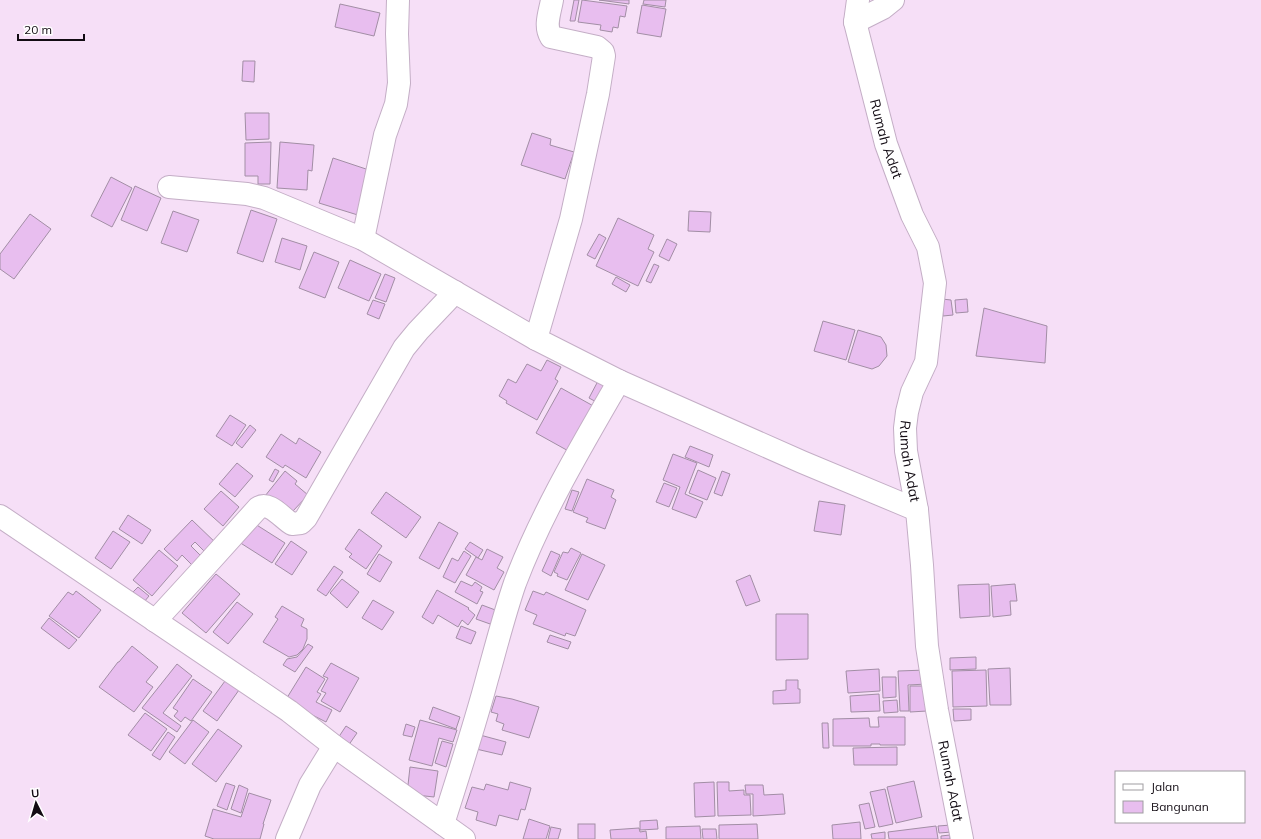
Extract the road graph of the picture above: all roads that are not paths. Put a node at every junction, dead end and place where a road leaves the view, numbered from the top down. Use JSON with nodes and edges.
{"nodes":[{"id":1,"x":398,"y":0,"type":"edge"},
{"id":2,"x":552,"y":0,"type":"edge"},
{"id":3,"x":858,"y":0,"type":"edge"},
{"id":4,"x":893,"y":0,"type":"edge"},
{"id":5,"x":855,"y":22,"type":"junction"},
{"id":6,"x":169,"y":187,"type":"dead end"},
{"id":7,"x":363,"y":239,"type":"junction"},
{"id":8,"x":455,"y":292,"type":"junction"},
{"id":9,"x":536,"y":339,"type":"junction"},
{"id":10,"x":618,"y":381,"type":"junction"},
{"id":11,"x":917,"y":510,"type":"junction"},
{"id":12,"x":0,"y":516,"type":"edge"},
{"id":13,"x":155,"y":621,"type":"junction"},
{"id":14,"x":334,"y":746,"type":"junction"},
{"id":15,"x":443,"y":824,"type":"junction"},
{"id":16,"x":287,"y":839,"type":"edge"},
{"id":17,"x":464,"y":839,"type":"edge"},
{"id":18,"x":962,"y":839,"type":"edge"}],
"edges":[{"from":1,"to":7,"type":"street"},
{"from":2,"to":9,"type":"street"},
{"from":3,"to":5,"type":"street","name":"Rumah Adat"},
{"from":4,"to":5,"type":"street"},
{"from":5,"to":11,"type":"street","name":"Rumah Adat"},
{"from":6,"to":7,"type":"street"},
{"from":7,"to":8,"type":"street"},
{"from":8,"to":9,"type":"street"},
{"from":8,"to":13,"type":"street"},
{"from":9,"to":10,"type":"street"},
{"from":10,"to":11,"type":"street"},
{"from":10,"to":15,"type":"street"},
{"from":11,"to":18,"type":"street","name":"Rumah Adat"},
{"from":12,"to":13,"type":"street"},
{"from":13,"to":14,"type":"street"},
{"from":14,"to":15,"type":"street"},
{"from":14,"to":16,"type":"street"},
{"from":15,"to":17,"type":"street"}]}
